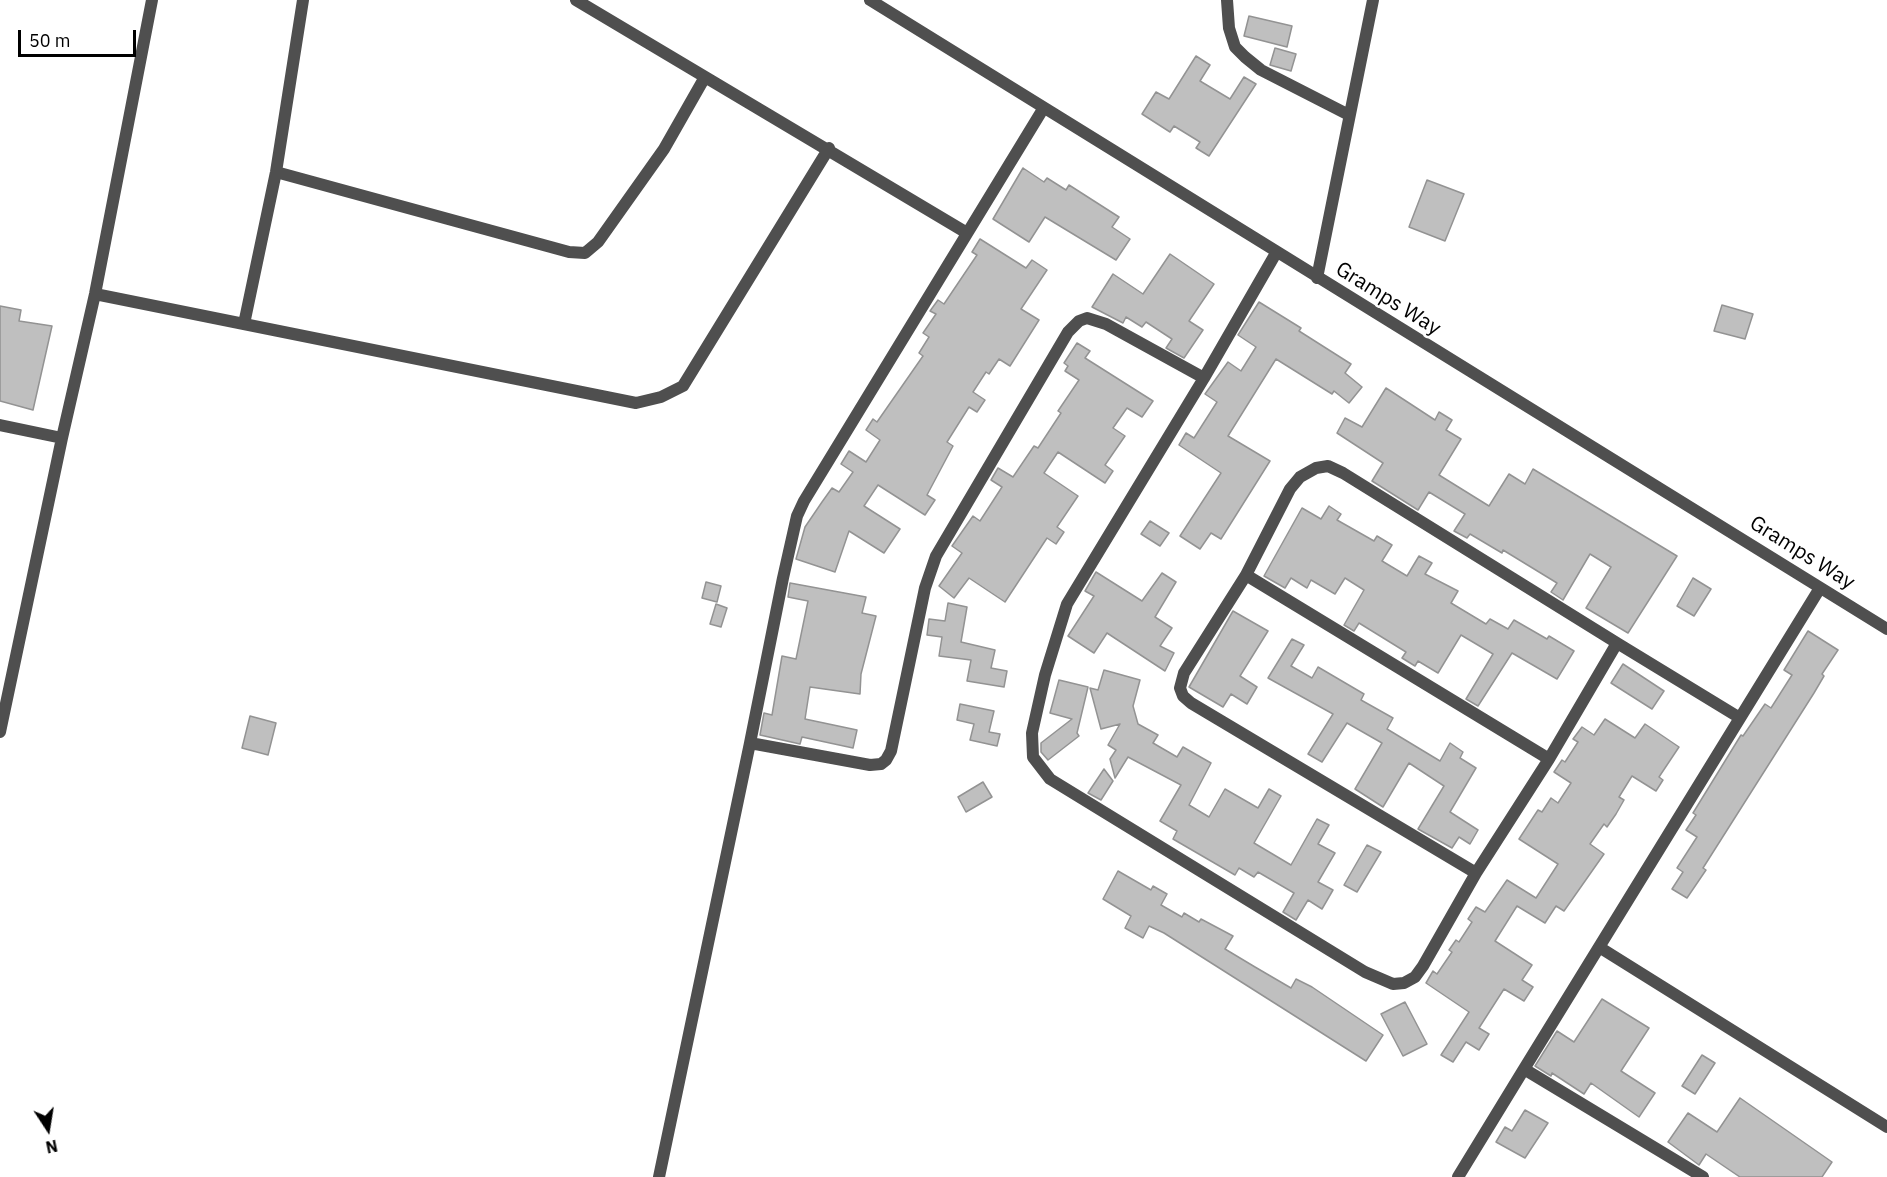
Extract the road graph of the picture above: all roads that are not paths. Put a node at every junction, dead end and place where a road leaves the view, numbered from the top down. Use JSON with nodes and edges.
{"nodes":[{"id":1,"x":152,"y":0,"type":"edge"},
{"id":2,"x":303,"y":0,"type":"edge"},
{"id":3,"x":576,"y":0,"type":"edge"},
{"id":4,"x":870,"y":0,"type":"edge"},
{"id":5,"x":1227,"y":0,"type":"edge"},
{"id":6,"x":1373,"y":0,"type":"edge"},
{"id":7,"x":705,"y":77,"type":"junction"},
{"id":8,"x":1043,"y":109,"type":"junction"},
{"id":9,"x":1349,"y":115,"type":"junction"},
{"id":10,"x":829,"y":148,"type":"junction"},
{"id":11,"x":276,"y":172,"type":"junction"},
{"id":12,"x":967,"y":233,"type":"junction"},
{"id":13,"x":1276,"y":253,"type":"junction"},
{"id":14,"x":1317,"y":278,"type":"junction"},
{"id":15,"x":95,"y":294,"type":"junction"},
{"id":16,"x":244,"y":324,"type":"junction"},
{"id":17,"x":1204,"y":378,"type":"junction"},
{"id":18,"x":0,"y":425,"type":"edge"},
{"id":19,"x":62,"y":438,"type":"junction"},
{"id":20,"x":1246,"y":575,"type":"junction"},
{"id":21,"x":1820,"y":588,"type":"junction"},
{"id":22,"x":1887,"y":629,"type":"edge"},
{"id":23,"x":1617,"y":644,"type":"junction"},
{"id":24,"x":1740,"y":718,"type":"junction"},
{"id":25,"x":0,"y":732,"type":"edge"},
{"id":26,"x":750,"y":743,"type":"junction"},
{"id":27,"x":1549,"y":759,"type":"junction"},
{"id":28,"x":1476,"y":873,"type":"junction"},
{"id":29,"x":1599,"y":947,"type":"junction"},
{"id":30,"x":1524,"y":1069,"type":"junction"},
{"id":31,"x":1887,"y":1127,"type":"edge"},
{"id":32,"x":659,"y":1177,"type":"edge"},
{"id":33,"x":1458,"y":1177,"type":"edge"},
{"id":34,"x":1703,"y":1177,"type":"edge"}],
"edges":[{"from":1,"to":15,"type":"street"},
{"from":2,"to":11,"type":"street"},
{"from":3,"to":7,"type":"street"},
{"from":4,"to":8,"type":"street","name":"Gramps Way"},
{"from":5,"to":9,"type":"street"},
{"from":6,"to":9,"type":"street"},
{"from":7,"to":10,"type":"street"},
{"from":7,"to":11,"type":"street"},
{"from":8,"to":12,"type":"street"},
{"from":8,"to":13,"type":"street","name":"Gramps Way"},
{"from":9,"to":14,"type":"street"},
{"from":10,"to":12,"type":"street"},
{"from":10,"to":16,"type":"street"},
{"from":11,"to":16,"type":"street"},
{"from":12,"to":26,"type":"street"},
{"from":13,"to":14,"type":"street","name":"Gramps Way"},
{"from":13,"to":17,"type":"street"},
{"from":14,"to":21,"type":"street","name":"Gramps Way"},
{"from":15,"to":16,"type":"street"},
{"from":15,"to":19,"type":"street"},
{"from":17,"to":26,"type":"street"},
{"from":17,"to":28,"type":"street"},
{"from":18,"to":19,"type":"street"},
{"from":19,"to":25,"type":"street"},
{"from":20,"to":23,"type":"street"},
{"from":20,"to":27,"type":"street"},
{"from":20,"to":28,"type":"street"},
{"from":21,"to":22,"type":"street","name":"Gramps Way"},
{"from":21,"to":24,"type":"street"},
{"from":23,"to":24,"type":"street"},
{"from":23,"to":27,"type":"street"},
{"from":24,"to":29,"type":"street"},
{"from":26,"to":32,"type":"street"},
{"from":27,"to":28,"type":"street"},
{"from":29,"to":30,"type":"street"},
{"from":29,"to":31,"type":"street"},
{"from":30,"to":33,"type":"street"},
{"from":30,"to":34,"type":"street"}]}
